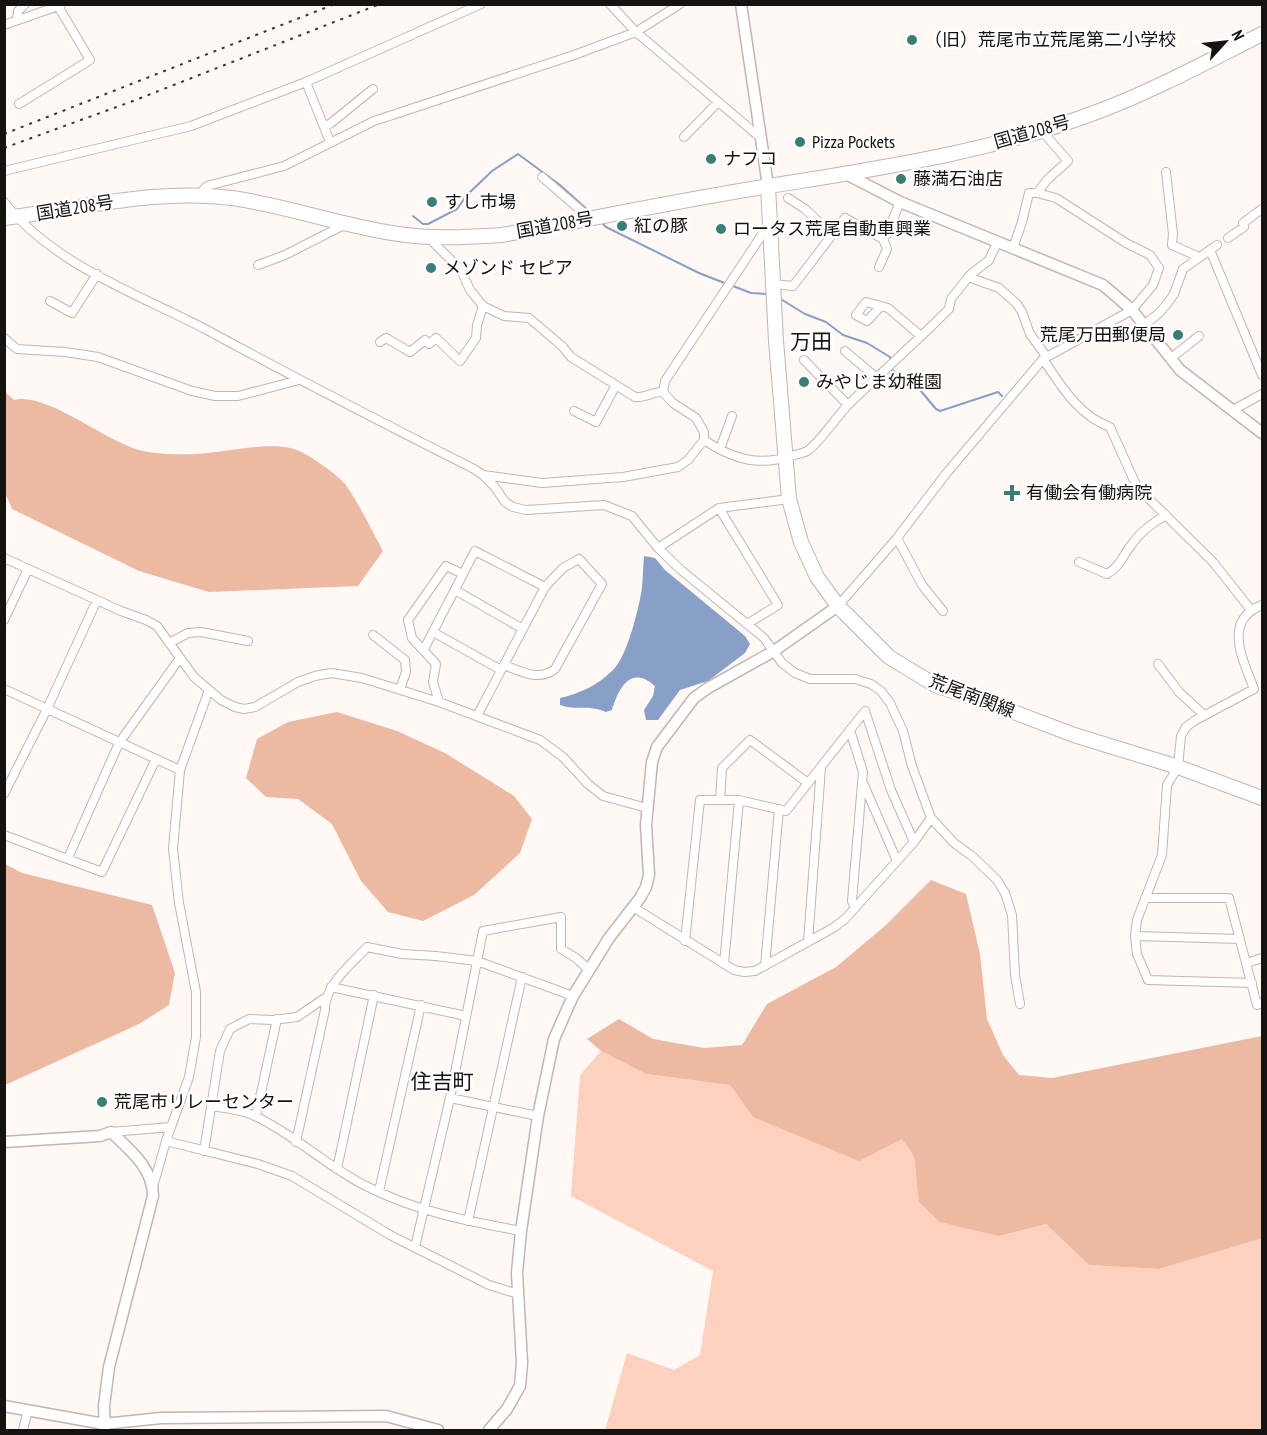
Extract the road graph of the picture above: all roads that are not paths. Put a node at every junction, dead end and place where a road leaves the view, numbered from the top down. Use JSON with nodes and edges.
{"nodes":[{"id":1,"x":25,"y":4,"type":"edge"},
{"id":2,"x":481,"y":4,"type":"edge"},
{"id":3,"x":610,"y":4,"type":"edge"},
{"id":4,"x":680,"y":4,"type":"edge"},
{"id":5,"x":741,"y":4,"type":"edge"},
{"id":6,"x":60,"y":5,"type":"edge"},
{"id":7,"x":17,"y":20,"type":"junction"},
{"id":8,"x":4,"y":25,"type":"edge"},
{"id":9,"x":636,"y":32,"type":"junction"},
{"id":10,"x":1263,"y":34,"type":"edge"},
{"id":11,"x":306,"y":82,"type":"junction"},
{"id":12,"x":373,"y":89,"type":"dead end"},
{"id":13,"x":718,"y":102,"type":"junction"},
{"id":14,"x":19,"y":104,"type":"dead end"},
{"id":15,"x":324,"y":127,"type":"junction"},
{"id":16,"x":1041,"y":130,"type":"junction"},
{"id":17,"x":684,"y":137,"type":"dead end"},
{"id":18,"x":762,"y":140,"type":"junction"},
{"id":19,"x":330,"y":142,"type":"junction"},
{"id":20,"x":4,"y":171,"type":"edge"},
{"id":21,"x":1166,"y":172,"type":"dead end"},
{"id":22,"x":846,"y":174,"type":"junction"},
{"id":23,"x":542,"y":177,"type":"dead end"},
{"id":24,"x":768,"y":186,"type":"junction"},
{"id":25,"x":1037,"y":193,"type":"junction"},
{"id":26,"x":197,"y":196,"type":"junction"},
{"id":27,"x":788,"y":198,"type":"dead end"},
{"id":28,"x":4,"y":202,"type":"edge"},
{"id":29,"x":900,"y":202,"type":"junction"},
{"id":30,"x":1263,"y":209,"type":"edge"},
{"id":31,"x":10,"y":217,"type":"edge"},
{"id":32,"x":589,"y":220,"type":"junction"},
{"id":33,"x":346,"y":224,"type":"junction"},
{"id":34,"x":770,"y":231,"type":"junction"},
{"id":35,"x":832,"y":235,"type":"junction"},
{"id":36,"x":435,"y":237,"type":"junction"},
{"id":37,"x":1228,"y":238,"type":"dead end"},
{"id":38,"x":883,"y":239,"type":"junction"},
{"id":39,"x":997,"y":243,"type":"junction"},
{"id":40,"x":1013,"y":248,"type":"junction"},
{"id":41,"x":1198,"y":257,"type":"junction"},
{"id":42,"x":258,"y":265,"type":"dead end"},
{"id":43,"x":879,"y":267,"type":"dead end"},
{"id":44,"x":97,"y":274,"type":"junction"},
{"id":45,"x":968,"y":277,"type":"junction"},
{"id":46,"x":773,"y":284,"type":"junction"},
{"id":47,"x":50,"y":301,"type":"dead end"},
{"id":48,"x":483,"y":306,"type":"junction"},
{"id":49,"x":881,"y":306,"type":"dead end"},
{"id":50,"x":1132,"y":310,"type":"junction"},
{"id":51,"x":1144,"y":325,"type":"junction"},
{"id":52,"x":921,"y":336,"type":"junction"},
{"id":53,"x":1199,"y":336,"type":"dead end"},
{"id":54,"x":4,"y":338,"type":"edge"},
{"id":55,"x":380,"y":342,"type":"dead end"},
{"id":56,"x":845,"y":351,"type":"dead end"},
{"id":57,"x":1044,"y":357,"type":"junction"},
{"id":58,"x":1170,"y":359,"type":"junction"},
{"id":59,"x":804,"y":360,"type":"dead end"},
{"id":60,"x":1263,"y":375,"type":"edge"},
{"id":61,"x":877,"y":378,"type":"junction"},
{"id":62,"x":299,"y":380,"type":"junction"},
{"id":63,"x":616,"y":385,"type":"junction"},
{"id":64,"x":663,"y":392,"type":"junction"},
{"id":65,"x":1263,"y":394,"type":"edge"},
{"id":66,"x":848,"y":405,"type":"junction"},
{"id":67,"x":1233,"y":410,"type":"junction"},
{"id":68,"x":574,"y":411,"type":"dead end"},
{"id":69,"x":732,"y":416,"type":"dead end"},
{"id":70,"x":1263,"y":432,"type":"edge"},
{"id":71,"x":704,"y":440,"type":"junction"},
{"id":72,"x":720,"y":449,"type":"junction"},
{"id":73,"x":785,"y":459,"type":"junction"},
{"id":74,"x":483,"y":475,"type":"junction"},
{"id":75,"x":789,"y":499,"type":"junction"},
{"id":76,"x":719,"y":508,"type":"junction"},
{"id":77,"x":1166,"y":515,"type":"junction"},
{"id":78,"x":897,"y":538,"type":"junction"},
{"id":79,"x":658,"y":548,"type":"junction"},
{"id":80,"x":4,"y":558,"type":"edge"},
{"id":81,"x":1079,"y":562,"type":"dead end"},
{"id":82,"x":28,"y":569,"type":"junction"},
{"id":83,"x":463,"y":574,"type":"junction"},
{"id":84,"x":545,"y":587,"type":"junction"},
{"id":85,"x":454,"y":590,"type":"junction"},
{"id":86,"x":97,"y":600,"type":"junction"},
{"id":87,"x":1263,"y":605,"type":"edge"},
{"id":88,"x":838,"y":606,"type":"junction"},
{"id":89,"x":943,"y":610,"type":"dead end"},
{"id":90,"x":1251,"y":610,"type":"junction"},
{"id":91,"x":4,"y":620,"type":"edge"},
{"id":92,"x":747,"y":624,"type":"junction"},
{"id":93,"x":523,"y":629,"type":"junction"},
{"id":94,"x":432,"y":632,"type":"junction"},
{"id":95,"x":373,"y":635,"type":"dead end"},
{"id":96,"x":248,"y":641,"type":"dead end"},
{"id":97,"x":169,"y":643,"type":"junction"},
{"id":98,"x":424,"y":649,"type":"junction"},
{"id":99,"x":774,"y":651,"type":"junction"},
{"id":100,"x":180,"y":658,"type":"junction"},
{"id":101,"x":1158,"y":664,"type":"dead end"},
{"id":102,"x":503,"y":667,"type":"junction"},
{"id":103,"x":4,"y":689,"type":"edge"},
{"id":104,"x":400,"y":689,"type":"junction"},
{"id":105,"x":208,"y":690,"type":"junction"},
{"id":106,"x":439,"y":702,"type":"junction"},
{"id":107,"x":47,"y":710,"type":"junction"},
{"id":108,"x":477,"y":716,"type":"junction"},
{"id":109,"x":1204,"y":716,"type":"junction"},
{"id":110,"x":850,"y":730,"type":"junction"},
{"id":111,"x":119,"y":743,"type":"junction"},
{"id":112,"x":156,"y":759,"type":"junction"},
{"id":113,"x":821,"y":767,"type":"junction"},
{"id":114,"x":1178,"y":767,"type":"junction"},
{"id":115,"x":180,"y":770,"type":"junction"},
{"id":116,"x":862,"y":782,"type":"junction"},
{"id":117,"x":808,"y":783,"type":"junction"},
{"id":118,"x":4,"y":794,"type":"edge"},
{"id":119,"x":1263,"y":798,"type":"edge"},
{"id":120,"x":720,"y":800,"type":"junction"},
{"id":121,"x":739,"y":800,"type":"junction"},
{"id":122,"x":647,"y":808,"type":"junction"},
{"id":123,"x":779,"y":809,"type":"junction"},
{"id":124,"x":931,"y":818,"type":"junction"},
{"id":125,"x":4,"y":835,"type":"edge"},
{"id":126,"x":914,"y":842,"type":"junction"},
{"id":127,"x":68,"y":858,"type":"junction"},
{"id":128,"x":897,"y":861,"type":"junction"},
{"id":129,"x":1145,"y":898,"type":"junction"},
{"id":130,"x":633,"y":907,"type":"junction"},
{"id":131,"x":855,"y":908,"type":"junction"},
{"id":132,"x":1135,"y":936,"type":"junction"},
{"id":133,"x":1240,"y":939,"type":"junction"},
{"id":134,"x":685,"y":941,"type":"junction"},
{"id":135,"x":808,"y":942,"type":"junction"},
{"id":136,"x":1263,"y":958,"type":"edge"},
{"id":137,"x":477,"y":961,"type":"junction"},
{"id":138,"x":1247,"y":963,"type":"junction"},
{"id":139,"x":724,"y":964,"type":"junction"},
{"id":140,"x":765,"y":966,"type":"junction"},
{"id":141,"x":589,"y":970,"type":"junction"},
{"id":142,"x":522,"y":977,"type":"junction"},
{"id":143,"x":1252,"y":983,"type":"junction"},
{"id":144,"x":331,"y":987,"type":"junction"},
{"id":145,"x":374,"y":995,"type":"junction"},
{"id":146,"x":573,"y":996,"type":"junction"},
{"id":147,"x":325,"y":998,"type":"junction"},
{"id":148,"x":1263,"y":1003,"type":"edge"},
{"id":149,"x":1020,"y":1004,"type":"dead end"},
{"id":150,"x":421,"y":1005,"type":"junction"},
{"id":151,"x":466,"y":1016,"type":"junction"},
{"id":152,"x":277,"y":1019,"type":"junction"},
{"id":153,"x":450,"y":1098,"type":"junction"},
{"id":154,"x":213,"y":1106,"type":"junction"},
{"id":155,"x":493,"y":1107,"type":"junction"},
{"id":156,"x":256,"y":1116,"type":"junction"},
{"id":157,"x":538,"y":1116,"type":"junction"},
{"id":158,"x":171,"y":1127,"type":"junction"},
{"id":159,"x":111,"y":1132,"type":"junction"},
{"id":160,"x":166,"y":1141,"type":"junction"},
{"id":161,"x":4,"y":1142,"type":"edge"},
{"id":162,"x":296,"y":1142,"type":"junction"},
{"id":163,"x":204,"y":1151,"type":"junction"},
{"id":164,"x":337,"y":1169,"type":"junction"},
{"id":165,"x":153,"y":1187,"type":"junction"},
{"id":166,"x":379,"y":1191,"type":"junction"},
{"id":167,"x":423,"y":1210,"type":"junction"},
{"id":168,"x":468,"y":1221,"type":"junction"},
{"id":169,"x":521,"y":1231,"type":"junction"},
{"id":170,"x":415,"y":1247,"type":"junction"},
{"id":171,"x":518,"y":1294,"type":"junction"},
{"id":172,"x":4,"y":1406,"type":"edge"},
{"id":173,"x":28,"y":1410,"type":"junction"},
{"id":174,"x":105,"y":1427,"type":"edge"},
{"id":175,"x":23,"y":1431,"type":"edge"},
{"id":176,"x":438,"y":1431,"type":"edge"},
{"id":177,"x":489,"y":1431,"type":"edge"}],
"edges":[{"from":1,"to":7,"type":"street"},
{"from":2,"to":11,"type":"street"},
{"from":3,"to":9,"type":"street"},
{"from":4,"to":9,"type":"street"},
{"from":5,"to":18,"type":"street"},
{"from":6,"to":7,"type":"street"},
{"from":6,"to":14,"type":"street"},
{"from":7,"to":8,"type":"street"},
{"from":9,"to":13,"type":"street"},
{"from":9,"to":19,"type":"street"},
{"from":10,"to":16,"type":"main road","name":"国道208号"},
{"from":11,"to":15,"type":"street"},
{"from":11,"to":20,"type":"street"},
{"from":12,"to":15,"type":"street"},
{"from":13,"to":17,"type":"street"},
{"from":13,"to":18,"type":"street"},
{"from":15,"to":19,"type":"street"},
{"from":16,"to":22,"type":"main road","name":"国道208号"},
{"from":16,"to":25,"type":"street"},
{"from":18,"to":24,"type":"street"},
{"from":19,"to":26,"type":"street"},
{"from":21,"to":41,"type":"street"},
{"from":22,"to":24,"type":"main road","name":"国道208号"},
{"from":22,"to":29,"type":"street"},
{"from":23,"to":32,"type":"street"},
{"from":24,"to":32,"type":"main road","name":"国道208号"},
{"from":24,"to":34,"type":"main road","name":"荒尾南関線"},
{"from":25,"to":40,"type":"street"},
{"from":25,"to":50,"type":"street"},
{"from":26,"to":31,"type":"main road","name":"国道208号"},
{"from":26,"to":33,"type":"main road","name":"国道208号"},
{"from":27,"to":35,"type":"street"},
{"from":28,"to":31,"type":"street"},
{"from":29,"to":38,"type":"street"},
{"from":29,"to":39,"type":"street"},
{"from":30,"to":37,"type":"street"},
{"from":31,"to":44,"type":"street"},
{"from":32,"to":36,"type":"main road","name":"国道208号"},
{"from":33,"to":36,"type":"main road","name":"国道208号"},
{"from":33,"to":42,"type":"street"},
{"from":34,"to":46,"type":"main road","name":"荒尾南関線"},
{"from":34,"to":64,"type":"street"},
{"from":35,"to":38,"type":"street"},
{"from":35,"to":46,"type":"street"},
{"from":36,"to":48,"type":"street"},
{"from":38,"to":43,"type":"street"},
{"from":39,"to":40,"type":"street"},
{"from":39,"to":45,"type":"street"},
{"from":40,"to":50,"type":"street"},
{"from":41,"to":51,"type":"street"},
{"from":41,"to":60,"type":"street"},
{"from":44,"to":47,"type":"street"},
{"from":44,"to":62,"type":"street"},
{"from":45,"to":52,"type":"street"},
{"from":45,"to":57,"type":"street"},
{"from":46,"to":73,"type":"main road","name":"荒尾南関線"},
{"from":48,"to":55,"type":"street"},
{"from":48,"to":63,"type":"street"},
{"from":49,"to":52,"type":"street"},
{"from":50,"to":51,"type":"street"},
{"from":50,"to":57,"type":"street"},
{"from":51,"to":58,"type":"street"},
{"from":52,"to":61,"type":"street"},
{"from":53,"to":58,"type":"street"},
{"from":54,"to":62,"type":"street"},
{"from":56,"to":61,"type":"street"},
{"from":57,"to":77,"type":"street"},
{"from":57,"to":78,"type":"street"},
{"from":58,"to":67,"type":"street"},
{"from":59,"to":66,"type":"street"},
{"from":61,"to":66,"type":"street"},
{"from":62,"to":74,"type":"street"},
{"from":63,"to":64,"type":"street"},
{"from":63,"to":68,"type":"street"},
{"from":64,"to":71,"type":"street"},
{"from":65,"to":67,"type":"street"},
{"from":66,"to":73,"type":"street"},
{"from":67,"to":70,"type":"street"},
{"from":69,"to":72,"type":"street"},
{"from":71,"to":72,"type":"street"},
{"from":71,"to":74,"type":"street"},
{"from":72,"to":73,"type":"street"},
{"from":73,"to":75,"type":"main road","name":"荒尾南関線"},
{"from":74,"to":79,"type":"street"},
{"from":75,"to":76,"type":"street"},
{"from":75,"to":88,"type":"main road","name":"荒尾南関線"},
{"from":76,"to":79,"type":"street"},
{"from":76,"to":92,"type":"street"},
{"from":77,"to":81,"type":"street"},
{"from":77,"to":90,"type":"street"},
{"from":78,"to":88,"type":"street"},
{"from":78,"to":89,"type":"street"},
{"from":79,"to":92,"type":"street"},
{"from":80,"to":82,"type":"street"},
{"from":82,"to":86,"type":"street"},
{"from":82,"to":91,"type":"street"},
{"from":83,"to":84,"type":"street"},
{"from":83,"to":85,"type":"street"},
{"from":83,"to":98,"type":"street"},
{"from":84,"to":93,"type":"street"},
{"from":84,"to":102,"type":"street"},
{"from":85,"to":93,"type":"street"},
{"from":85,"to":94,"type":"street"},
{"from":86,"to":97,"type":"street"},
{"from":86,"to":107,"type":"street"},
{"from":87,"to":90,"type":"street"},
{"from":88,"to":99,"type":"street"},
{"from":88,"to":114,"type":"main road","name":"荒尾南関線"},
{"from":90,"to":109,"type":"street"},
{"from":92,"to":99,"type":"street"},
{"from":93,"to":102,"type":"street"},
{"from":94,"to":98,"type":"street"},
{"from":94,"to":102,"type":"street"},
{"from":95,"to":104,"type":"street"},
{"from":96,"to":97,"type":"street"},
{"from":97,"to":100,"type":"street"},
{"from":98,"to":106,"type":"street"},
{"from":99,"to":122,"type":"street"},
{"from":99,"to":124,"type":"street"},
{"from":100,"to":105,"type":"street"},
{"from":100,"to":111,"type":"street"},
{"from":101,"to":109,"type":"street"},
{"from":102,"to":108,"type":"street"},
{"from":103,"to":107,"type":"street"},
{"from":104,"to":105,"type":"street"},
{"from":104,"to":106,"type":"street"},
{"from":105,"to":115,"type":"street"},
{"from":106,"to":108,"type":"street"},
{"from":107,"to":111,"type":"street"},
{"from":107,"to":118,"type":"street"},
{"from":108,"to":122,"type":"street"},
{"from":109,"to":114,"type":"street"},
{"from":110,"to":113,"type":"street"},
{"from":110,"to":116,"type":"street"},
{"from":110,"to":126,"type":"street"},
{"from":111,"to":112,"type":"street"},
{"from":111,"to":127,"type":"street"},
{"from":112,"to":115,"type":"street"},
{"from":112,"to":127,"type":"street"},
{"from":113,"to":117,"type":"street"},
{"from":113,"to":135,"type":"street"},
{"from":114,"to":119,"type":"main road","name":"荒尾南関線"},
{"from":114,"to":129,"type":"street"},
{"from":115,"to":158,"type":"street"},
{"from":116,"to":128,"type":"street"},
{"from":116,"to":131,"type":"street"},
{"from":117,"to":120,"type":"street"},
{"from":117,"to":123,"type":"street"},
{"from":120,"to":121,"type":"street"},
{"from":120,"to":134,"type":"street"},
{"from":121,"to":123,"type":"street"},
{"from":121,"to":139,"type":"street"},
{"from":122,"to":130,"type":"street"},
{"from":123,"to":140,"type":"street"},
{"from":124,"to":126,"type":"street"},
{"from":124,"to":149,"type":"street"},
{"from":125,"to":127,"type":"street"},
{"from":126,"to":128,"type":"street"},
{"from":128,"to":131,"type":"street"},
{"from":129,"to":132,"type":"street"},
{"from":129,"to":133,"type":"street"},
{"from":130,"to":134,"type":"street"},
{"from":130,"to":141,"type":"street"},
{"from":131,"to":135,"type":"street"},
{"from":132,"to":133,"type":"street"},
{"from":132,"to":143,"type":"street"},
{"from":133,"to":138,"type":"street"},
{"from":134,"to":139,"type":"street"},
{"from":135,"to":140,"type":"street"},
{"from":136,"to":138,"type":"street"},
{"from":137,"to":141,"type":"street"},
{"from":137,"to":142,"type":"street"},
{"from":137,"to":144,"type":"street"},
{"from":137,"to":151,"type":"street"},
{"from":138,"to":143,"type":"street"},
{"from":139,"to":140,"type":"street"},
{"from":141,"to":146,"type":"street"},
{"from":142,"to":146,"type":"street"},
{"from":142,"to":155,"type":"street"},
{"from":143,"to":148,"type":"street"},
{"from":144,"to":145,"type":"street"},
{"from":144,"to":147,"type":"street"},
{"from":145,"to":150,"type":"street"},
{"from":145,"to":164,"type":"street"},
{"from":146,"to":157,"type":"street"},
{"from":147,"to":152,"type":"street"},
{"from":147,"to":162,"type":"street"},
{"from":150,"to":151,"type":"street"},
{"from":150,"to":166,"type":"street"},
{"from":151,"to":153,"type":"street"},
{"from":152,"to":154,"type":"street"},
{"from":152,"to":156,"type":"street"},
{"from":153,"to":155,"type":"street"},
{"from":153,"to":167,"type":"street"},
{"from":154,"to":156,"type":"street"},
{"from":154,"to":163,"type":"street"},
{"from":155,"to":157,"type":"street"},
{"from":155,"to":168,"type":"street"},
{"from":156,"to":162,"type":"street"},
{"from":157,"to":169,"type":"street"},
{"from":158,"to":159,"type":"street"},
{"from":158,"to":160,"type":"street"},
{"from":159,"to":161,"type":"street"},
{"from":159,"to":165,"type":"street"},
{"from":160,"to":163,"type":"street"},
{"from":160,"to":165,"type":"street"},
{"from":162,"to":164,"type":"street"},
{"from":163,"to":170,"type":"street"},
{"from":164,"to":166,"type":"street"},
{"from":165,"to":174,"type":"street"},
{"from":166,"to":167,"type":"street"},
{"from":167,"to":168,"type":"street"},
{"from":167,"to":170,"type":"street"},
{"from":168,"to":169,"type":"street"},
{"from":169,"to":171,"type":"street"},
{"from":170,"to":171,"type":"street"},
{"from":171,"to":177,"type":"street"},
{"from":172,"to":173,"type":"street"},
{"from":173,"to":174,"type":"street"},
{"from":173,"to":175,"type":"street"},
{"from":174,"to":176,"type":"street"}]}
